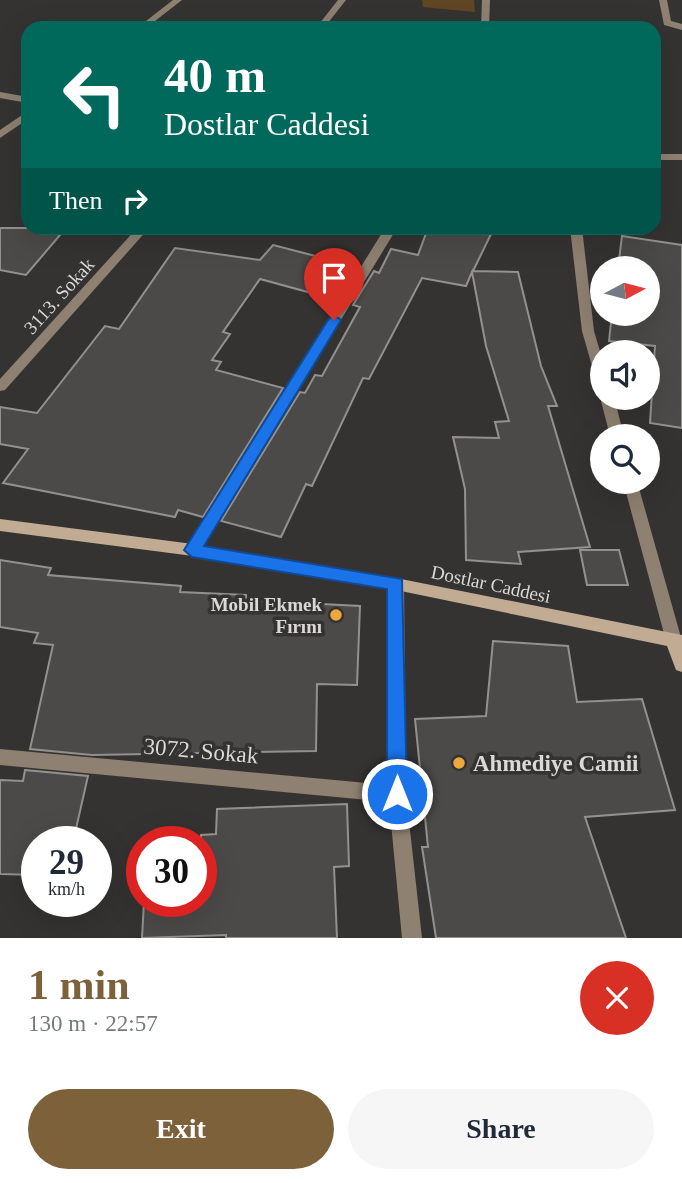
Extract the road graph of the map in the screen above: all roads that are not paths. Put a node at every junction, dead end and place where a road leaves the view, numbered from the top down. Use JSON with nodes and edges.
{"nodes":[{"id":1,"x":178,"y":0,"type":"edge"},
{"id":2,"x":342,"y":0,"type":"edge"},
{"id":3,"x":486,"y":0,"type":"edge"},
{"id":4,"x":663,"y":0,"type":"edge"},
{"id":5,"x":150,"y":21,"type":"edge"},
{"id":6,"x":326,"y":21,"type":"edge"},
{"id":7,"x":485,"y":21,"type":"edge"},
{"id":8,"x":682,"y":27,"type":"edge"},
{"id":9,"x":0,"y":95,"type":"edge"},
{"id":10,"x":21,"y":99,"type":"edge"},
{"id":11,"x":21,"y":119,"type":"edge"},
{"id":12,"x":0,"y":135,"type":"edge"},
{"id":13,"x":661,"y":157,"type":"edge"},
{"id":14,"x":682,"y":157,"type":"edge"},
{"id":15,"x":137,"y":235,"type":"edge"},
{"id":16,"x":387,"y":235,"type":"edge"},
{"id":17,"x":577,"y":235,"type":"edge"},
{"id":18,"x":591,"y":340,"type":"edge"},
{"id":19,"x":0,"y":387,"type":"edge"},
{"id":20,"x":634,"y":494,"type":"edge"},
{"id":21,"x":0,"y":525,"type":"edge"},
{"id":22,"x":192,"y":550,"type":"junction"},
{"id":23,"x":396,"y":584,"type":"junction"},
{"id":24,"x":678,"y":642,"type":"edge"},
{"id":25,"x":682,"y":665,"type":"edge"},
{"id":26,"x":0,"y":757,"type":"edge"},
{"id":27,"x":397,"y":794,"type":"junction"},
{"id":28,"x":412,"y":938,"type":"edge"}],
"edges":[{"from":1,"to":5,"type":"street"},
{"from":2,"to":6,"type":"street"},
{"from":3,"to":7,"type":"street"},
{"from":4,"to":8,"type":"street"},
{"from":9,"to":10,"type":"street"},
{"from":11,"to":12,"type":"street"},
{"from":13,"to":14,"type":"street"},
{"from":15,"to":19,"type":"street","name":"3113. Sokak"},
{"from":16,"to":22,"type":"street"},
{"from":17,"to":18,"type":"street"},
{"from":20,"to":24,"type":"street"},
{"from":21,"to":22,"type":"main road","name":"Dostlar Caddesi"},
{"from":22,"to":23,"type":"main road","name":"Dostlar Caddesi"},
{"from":23,"to":24,"type":"main road","name":"Dostlar Caddesi"},
{"from":23,"to":27,"type":"street"},
{"from":24,"to":25,"type":"main road"},
{"from":26,"to":27,"type":"street","name":"3072. Sokak"},
{"from":27,"to":28,"type":"street"}]}
